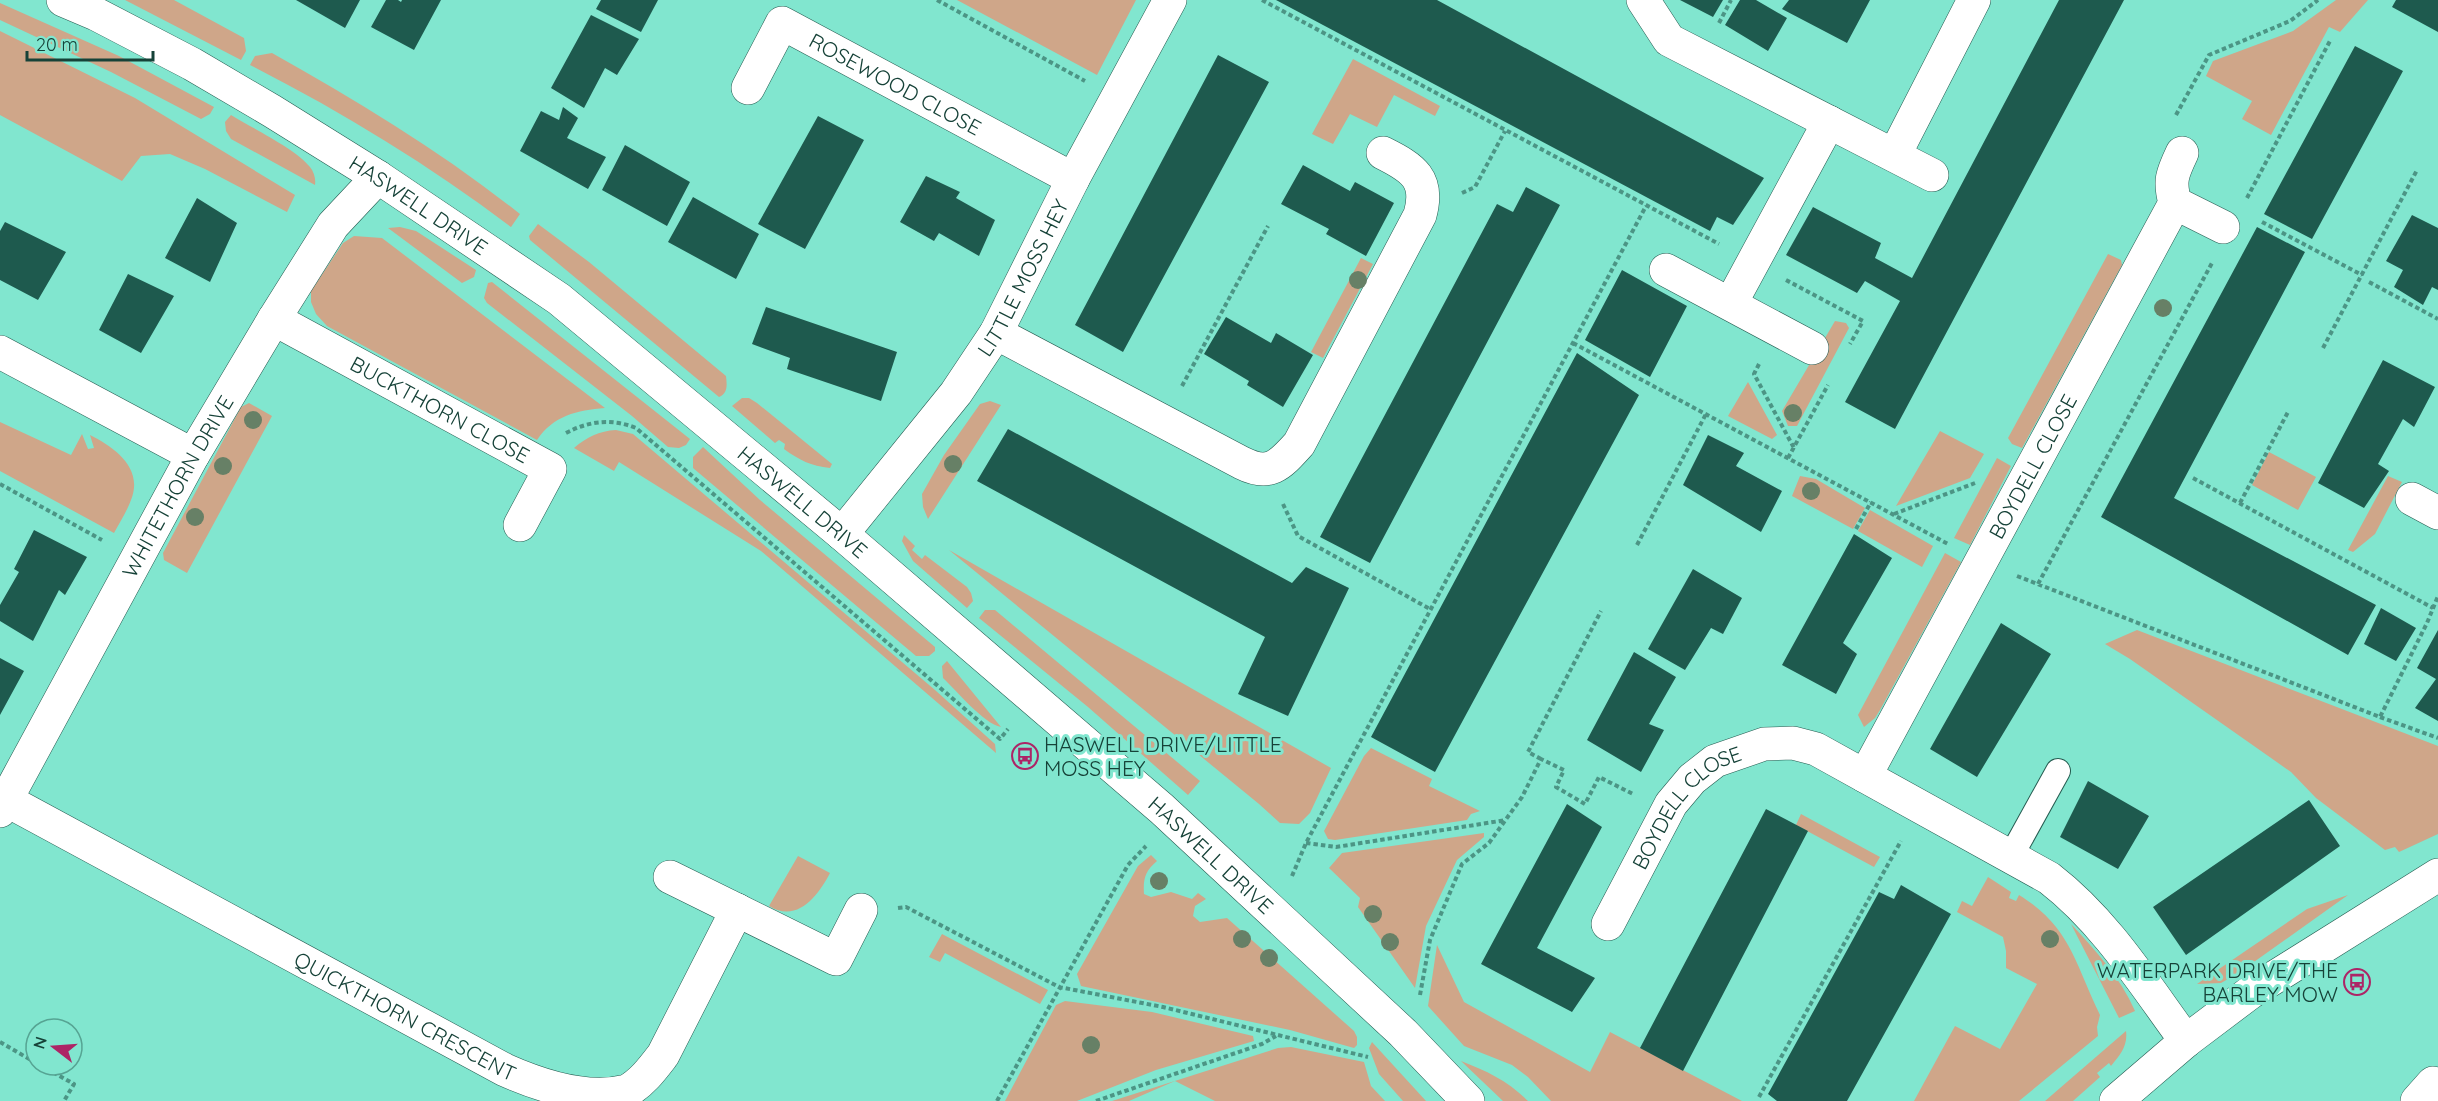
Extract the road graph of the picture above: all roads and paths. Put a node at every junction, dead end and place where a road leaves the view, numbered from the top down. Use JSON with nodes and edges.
{"nodes":[{"id":1,"x":63,"y":0,"type":"edge"},
{"id":2,"x":937,"y":0,"type":"edge"},
{"id":3,"x":1170,"y":0,"type":"edge"},
{"id":4,"x":1262,"y":0,"type":"edge"},
{"id":5,"x":1643,"y":0,"type":"edge"},
{"id":6,"x":1974,"y":0,"type":"edge"},
{"id":7,"x":2318,"y":0,"type":"edge"},
{"id":8,"x":2331,"y":39,"type":"dead end"},
{"id":9,"x":748,"y":88,"type":"dead end"},
{"id":10,"x":1117,"y":98,"type":"junction"},
{"id":11,"x":1829,"y":122,"type":"junction"},
{"id":12,"x":1505,"y":131,"type":"junction"},
{"id":13,"x":1383,"y":153,"type":"dead end"},
{"id":14,"x":2182,"y":153,"type":"joint"},
{"id":15,"x":1895,"y":154,"type":"junction"},
{"id":16,"x":2417,"y":170,"type":"dead end"},
{"id":17,"x":1932,"y":175,"type":"dead end"},
{"id":18,"x":378,"y":177,"type":"junction"},
{"id":19,"x":1073,"y":179,"type":"junction"},
{"id":20,"x":2175,"y":203,"type":"junction"},
{"id":21,"x":1646,"y":206,"type":"junction"},
{"id":22,"x":1420,"y":215,"type":"junction"},
{"id":23,"x":2231,"y":223,"type":"junction"},
{"id":24,"x":1268,"y":226,"type":"dead end"},
{"id":25,"x":1753,"y":261,"type":"junction"},
{"id":26,"x":1666,"y":270,"type":"dead end"},
{"id":27,"x":2362,"y":275,"type":"junction"},
{"id":28,"x":2369,"y":282,"type":"dead end"},
{"id":29,"x":1731,"y":303,"type":"junction"},
{"id":30,"x":274,"y":319,"type":"junction"},
{"id":31,"x":2438,"y":319,"type":"edge"},
{"id":32,"x":1778,"y":329,"type":"junction"},
{"id":33,"x":996,"y":333,"type":"junction"},
{"id":34,"x":1812,"y":348,"type":"dead end"},
{"id":35,"x":2323,"y":348,"type":"dead end"},
{"id":36,"x":0,"y":352,"type":"edge"},
{"id":37,"x":1845,"y":353,"type":"dead end"},
{"id":38,"x":1828,"y":385,"type":"dead end"},
{"id":39,"x":2288,"y":412,"type":"dead end"},
{"id":40,"x":1706,"y":414,"type":"dead end"},
{"id":41,"x":1162,"y":421,"type":"junction"},
{"id":42,"x":1794,"y":448,"type":"junction"},
{"id":43,"x":193,"y":455,"type":"junction"},
{"id":44,"x":1788,"y":458,"type":"dead end"},
{"id":45,"x":543,"y":465,"type":"junction"},
{"id":46,"x":1268,"y":470,"type":"junction"},
{"id":47,"x":2193,"y":478,"type":"dead end"},
{"id":48,"x":1976,"y":483,"type":"dead end"},
{"id":49,"x":0,"y":484,"type":"edge"},
{"id":50,"x":1871,"y":502,"type":"dead end"},
{"id":51,"x":2240,"y":503,"type":"junction"},
{"id":52,"x":1893,"y":514,"type":"dead end"},
{"id":53,"x":520,"y":525,"type":"dead end"},
{"id":54,"x":1856,"y":529,"type":"dead end"},
{"id":55,"x":842,"y":534,"type":"junction"},
{"id":56,"x":1637,"y":545,"type":"dead end"},
{"id":57,"x":136,"y":558,"type":"junction"},
{"id":58,"x":2037,"y":584,"type":"dead end"},
{"id":59,"x":2433,"y":608,"type":"dead end"},
{"id":60,"x":1430,"y":609,"type":"junction"},
{"id":61,"x":1601,"y":611,"type":"dead end"},
{"id":62,"x":1034,"y":698,"type":"junction"},
{"id":63,"x":2380,"y":717,"type":"dead end"},
{"id":64,"x":2438,"y":738,"type":"edge"},
{"id":65,"x":1541,"y":759,"type":"junction"},
{"id":66,"x":2058,"y":771,"type":"dead end"},
{"id":67,"x":1865,"y":776,"type":"junction"},
{"id":68,"x":3,"y":805,"type":"edge"},
{"id":69,"x":1921,"y":806,"type":"junction"},
{"id":70,"x":1667,"y":812,"type":"junction"},
{"id":71,"x":1506,"y":820,"type":"junction"},
{"id":72,"x":1306,"y":843,"type":"junction"},
{"id":73,"x":1152,"y":845,"type":"dead end"},
{"id":74,"x":2011,"y":856,"type":"junction"},
{"id":75,"x":2438,"y":875,"type":"edge"},
{"id":76,"x":670,"y":877,"type":"dead end"},
{"id":77,"x":737,"y":910,"type":"junction"},
{"id":78,"x":861,"y":910,"type":"joint"},
{"id":79,"x":1275,"y":914,"type":"junction"},
{"id":80,"x":1608,"y":924,"type":"dead end"},
{"id":81,"x":1059,"y":987,"type":"junction"},
{"id":82,"x":1403,"y":1033,"type":"junction"},
{"id":83,"x":1276,"y":1036,"type":"junction"},
{"id":84,"x":2186,"y":1041,"type":"junction"},
{"id":85,"x":0,"y":1042,"type":"edge"},
{"id":86,"x":24,"y":1056,"type":"edge"},
{"id":87,"x":1368,"y":1057,"type":"dead end"},
{"id":88,"x":61,"y":1077,"type":"edge"},
{"id":89,"x":1759,"y":1097,"type":"dead end"},
{"id":90,"x":64,"y":1101,"type":"edge"},
{"id":91,"x":997,"y":1101,"type":"edge"},
{"id":92,"x":1096,"y":1101,"type":"edge"},
{"id":93,"x":1468,"y":1101,"type":"edge"},
{"id":94,"x":2116,"y":1101,"type":"edge"}],
"edges":[{"from":1,"to":18,"type":"street","name":"HASWELL DRIVE"},
{"from":2,"to":10,"type":"path"},
{"from":3,"to":10,"type":"street","name":"LITTLE MOSS HEY"},
{"from":4,"to":12,"type":"path"},
{"from":5,"to":11,"type":"street"},
{"from":6,"to":15,"type":"street"},
{"from":7,"to":14,"type":"path"},
{"from":8,"to":23,"type":"path"},
{"from":9,"to":19,"type":"street","name":"ROSEWOOD CLOSE"},
{"from":10,"to":19,"type":"street","name":"LITTLE MOSS HEY"},
{"from":11,"to":15,"type":"street"},
{"from":11,"to":25,"type":"street"},
{"from":12,"to":21,"type":"path"},
{"from":12,"to":22,"type":"path"},
{"from":13,"to":22,"type":"street"},
{"from":14,"to":20,"type":"street"},
{"from":15,"to":17,"type":"street"},
{"from":16,"to":27,"type":"path"},
{"from":18,"to":30,"type":"street","name":"WHITETHORN DRIVE"},
{"from":18,"to":55,"type":"street","name":"HASWELL DRIVE"},
{"from":19,"to":33,"type":"street","name":"LITTLE MOSS HEY"},
{"from":20,"to":23,"type":"street"},
{"from":20,"to":67,"type":"street","name":"BOYDELL CLOSE"},
{"from":21,"to":25,"type":"path"},
{"from":21,"to":60,"type":"path"},
{"from":22,"to":46,"type":"street"},
{"from":23,"to":27,"type":"path"},
{"from":23,"to":58,"type":"path"},
{"from":24,"to":41,"type":"path"},
{"from":25,"to":29,"type":"street"},
{"from":25,"to":37,"type":"path"},
{"from":26,"to":29,"type":"street"},
{"from":27,"to":35,"type":"path"},
{"from":28,"to":31,"type":"path"},
{"from":29,"to":32,"type":"street"},
{"from":30,"to":43,"type":"street","name":"WHITETHORN DRIVE"},
{"from":30,"to":45,"type":"street","name":"BUCKTHORN CLOSE"},
{"from":32,"to":34,"type":"street"},
{"from":32,"to":42,"type":"path"},
{"from":33,"to":41,"type":"street"},
{"from":33,"to":55,"type":"street","name":"LITTLE MOSS HEY"},
{"from":36,"to":43,"type":"street"},
{"from":38,"to":42,"type":"path"},
{"from":39,"to":51,"type":"path"},
{"from":40,"to":56,"type":"path"},
{"from":41,"to":46,"type":"street"},
{"from":42,"to":44,"type":"path"},
{"from":43,"to":57,"type":"street","name":"WHITETHORN DRIVE"},
{"from":45,"to":53,"type":"street","name":"BUCKTHORN CLOSE"},
{"from":45,"to":62,"type":"path"},
{"from":46,"to":60,"type":"path"},
{"from":47,"to":51,"type":"path"},
{"from":48,"to":52,"type":"path"},
{"from":49,"to":57,"type":"path"},
{"from":50,"to":54,"type":"path"},
{"from":51,"to":59,"type":"path"},
{"from":55,"to":62,"type":"street","name":"HASWELL DRIVE"},
{"from":57,"to":68,"type":"street","name":"WHITETHORN DRIVE"},
{"from":60,"to":72,"type":"path"},
{"from":61,"to":65,"type":"path"},
{"from":62,"to":79,"type":"street","name":"HASWELL DRIVE"},
{"from":63,"to":64,"type":"path"},
{"from":65,"to":70,"type":"path"},
{"from":65,"to":71,"type":"path"},
{"from":66,"to":74,"type":"lane"},
{"from":67,"to":69,"type":"street","name":"BOYDELL CLOSE"},
{"from":67,"to":70,"type":"street","name":"BOYDELL CLOSE"},
{"from":68,"to":77,"type":"street","name":"QUICKTHORN CRESCENT"},
{"from":69,"to":74,"type":"street","name":"BOYDELL CLOSE"},
{"from":69,"to":89,"type":"path"},
{"from":70,"to":80,"type":"street","name":"BOYDELL CLOSE"},
{"from":71,"to":72,"type":"path"},
{"from":71,"to":82,"type":"path"},
{"from":72,"to":79,"type":"path"},
{"from":73,"to":81,"type":"path"},
{"from":74,"to":84,"type":"street","name":"BOYDELL CLOSE"},
{"from":75,"to":84,"type":"street"},
{"from":76,"to":77,"type":"street"},
{"from":77,"to":78,"type":"street"},
{"from":78,"to":81,"type":"path"},
{"from":79,"to":82,"type":"street","name":"HASWELL DRIVE"},
{"from":81,"to":83,"type":"path"},
{"from":81,"to":91,"type":"path"},
{"from":82,"to":93,"type":"street","name":"HASWELL DRIVE"},
{"from":83,"to":87,"type":"path"},
{"from":83,"to":92,"type":"path"},
{"from":84,"to":94,"type":"street"},
{"from":85,"to":86,"type":"path"},
{"from":88,"to":90,"type":"path"}]}
